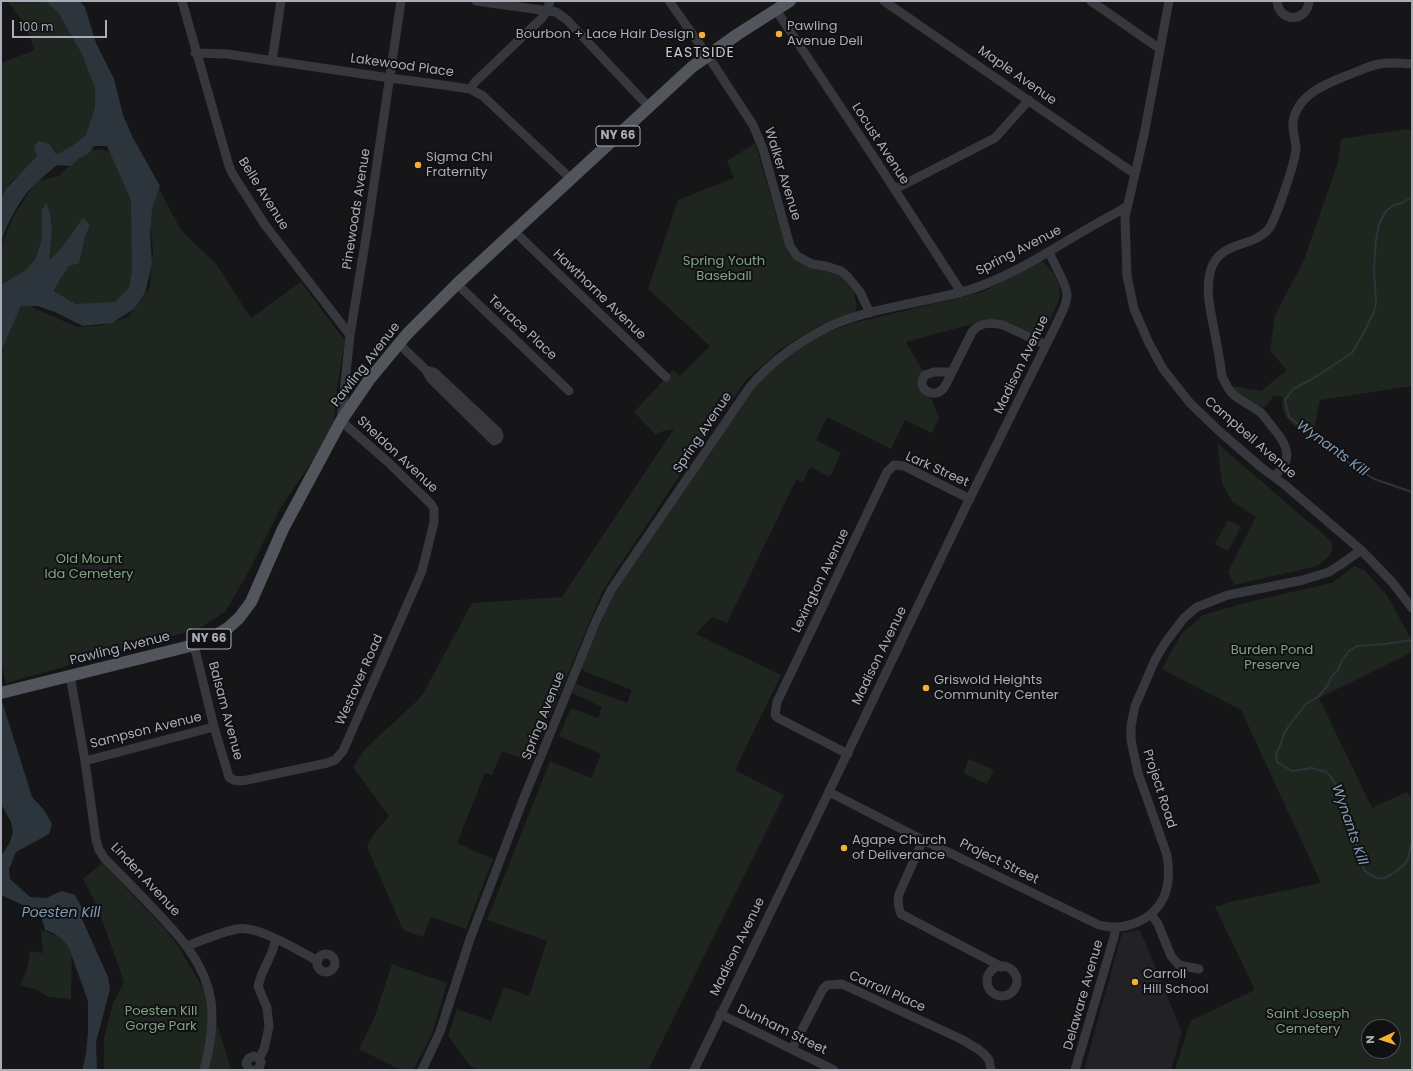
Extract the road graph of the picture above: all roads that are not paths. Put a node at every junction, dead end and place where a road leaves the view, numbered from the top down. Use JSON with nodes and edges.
{"nodes":[{"id":1,"x":182,"y":1,"type":"edge"},
{"id":2,"x":281,"y":1,"type":"edge"},
{"id":3,"x":401,"y":1,"type":"edge"},
{"id":4,"x":476,"y":1,"type":"edge"},
{"id":5,"x":550,"y":1,"type":"edge"},
{"id":6,"x":669,"y":1,"type":"edge"},
{"id":7,"x":790,"y":1,"type":"edge"},
{"id":8,"x":884,"y":1,"type":"edge"},
{"id":9,"x":1091,"y":1,"type":"edge"},
{"id":10,"x":1169,"y":1,"type":"edge"},
{"id":11,"x":1277,"y":1,"type":"edge"},
{"id":12,"x":1309,"y":1,"type":"edge"},
{"id":13,"x":547,"y":10,"type":"junction"},
{"id":14,"x":776,"y":10,"type":"junction"},
{"id":15,"x":1160,"y":49,"type":"junction"},
{"id":16,"x":195,"y":53,"type":"junction"},
{"id":17,"x":708,"y":56,"type":"junction"},
{"id":18,"x":272,"y":61,"type":"junction"},
{"id":19,"x":1412,"y":64,"type":"edge"},
{"id":20,"x":390,"y":78,"type":"junction"},
{"id":21,"x":470,"y":89,"type":"junction"},
{"id":22,"x":1029,"y":100,"type":"junction"},
{"id":23,"x":649,"y":107,"type":"junction"},
{"id":24,"x":1134,"y":174,"type":"junction"},
{"id":25,"x":571,"y":179,"type":"junction"},
{"id":26,"x":894,"y":189,"type":"junction"},
{"id":27,"x":1127,"y":206,"type":"junction"},
{"id":28,"x":515,"y":232,"type":"junction"},
{"id":29,"x":1049,"y":252,"type":"junction"},
{"id":30,"x":457,"y":284,"type":"junction"},
{"id":31,"x":961,"y":292,"type":"junction"},
{"id":32,"x":870,"y":313,"type":"junction"},
{"id":33,"x":350,"y":335,"type":"junction"},
{"id":34,"x":398,"y":343,"type":"junction"},
{"id":35,"x":1046,"y":346,"type":"junction"},
{"id":36,"x":426,"y":370,"type":"junction"},
{"id":37,"x":952,"y":372,"type":"dead end"},
{"id":38,"x":666,"y":377,"type":"dead end"},
{"id":39,"x":569,"y":391,"type":"dead end"},
{"id":40,"x":341,"y":421,"type":"junction"},
{"id":41,"x":894,"y":465,"type":"joint"},
{"id":42,"x":1274,"y":476,"type":"junction"},
{"id":43,"x":970,"y":499,"type":"junction"},
{"id":44,"x":434,"y":510,"type":"joint"},
{"id":45,"x":1361,"y":550,"type":"junction"},
{"id":46,"x":1412,"y":608,"type":"edge"},
{"id":47,"x":194,"y":645,"type":"junction"},
{"id":48,"x":70,"y":675,"type":"junction"},
{"id":49,"x":2,"y":693,"type":"edge"},
{"id":50,"x":214,"y":727,"type":"junction"},
{"id":51,"x":848,"y":754,"type":"junction"},
{"id":52,"x":85,"y":761,"type":"junction"},
{"id":53,"x":234,"y":780,"type":"joint"},
{"id":54,"x":829,"y":792,"type":"junction"},
{"id":55,"x":923,"y":840,"type":"junction"},
{"id":56,"x":1151,"y":914,"type":"junction"},
{"id":57,"x":1116,"y":927,"type":"junction"},
{"id":58,"x":276,"y":939,"type":"junction"},
{"id":59,"x":187,"y":946,"type":"junction"},
{"id":60,"x":318,"y":960,"type":"dead end"},
{"id":61,"x":1002,"y":966,"type":"dead end"},
{"id":62,"x":1198,"y":969,"type":"dead end"},
{"id":63,"x":720,"y":1014,"type":"junction"},
{"id":64,"x":792,"y":1049,"type":"junction"},
{"id":65,"x":259,"y":1059,"type":"junction"},
{"id":66,"x":204,"y":1070,"type":"edge"},
{"id":67,"x":251,"y":1070,"type":"edge"},
{"id":68,"x":255,"y":1070,"type":"edge"},
{"id":69,"x":422,"y":1070,"type":"edge"},
{"id":70,"x":694,"y":1070,"type":"edge"},
{"id":71,"x":834,"y":1070,"type":"edge"},
{"id":72,"x":991,"y":1070,"type":"edge"},
{"id":73,"x":1075,"y":1070,"type":"edge"}],
"edges":[{"from":1,"to":16,"type":"street","name":"Belle Avenue"},
{"from":2,"to":18,"type":"street"},
{"from":3,"to":20,"type":"street","name":"Pinewoods Avenue"},
{"from":4,"to":13,"type":"street"},
{"from":5,"to":13,"type":"street"},
{"from":6,"to":17,"type":"street","name":"Walker Avenue"},
{"from":7,"to":14,"type":"main road","name":"Pawling Avenue","number":"NY 66"},
{"from":8,"to":22,"type":"street","name":"Maple Avenue"},
{"from":9,"to":15,"type":"street"},
{"from":10,"to":15,"type":"street"},
{"from":11,"to":12,"type":"street"},
{"from":13,"to":21,"type":"street"},
{"from":13,"to":23,"type":"street"},
{"from":14,"to":17,"type":"main road","name":"Pawling Avenue","number":"NY 66"},
{"from":14,"to":26,"type":"street","name":"Locust Avenue"},
{"from":15,"to":24,"type":"street"},
{"from":16,"to":18,"type":"street","name":"Lakewood Place"},
{"from":16,"to":33,"type":"street","name":"Belle Avenue"},
{"from":17,"to":23,"type":"main road","name":"Pawling Avenue","number":"NY 66"},
{"from":17,"to":32,"type":"street","name":"Walker Avenue"},
{"from":18,"to":20,"type":"street","name":"Lakewood Place"},
{"from":19,"to":42,"type":"street"},
{"from":20,"to":21,"type":"street","name":"Lakewood Place"},
{"from":20,"to":33,"type":"street","name":"Pinewoods Avenue"},
{"from":21,"to":25,"type":"street","name":"Lakewood Place"},
{"from":22,"to":24,"type":"street","name":"Maple Avenue"},
{"from":22,"to":26,"type":"street"},
{"from":23,"to":25,"type":"main road","name":"Pawling Avenue","number":"NY 66"},
{"from":24,"to":27,"type":"street"},
{"from":25,"to":28,"type":"main road","name":"Pawling Avenue","number":"NY 66"},
{"from":26,"to":31,"type":"street","name":"Locust Avenue"},
{"from":27,"to":29,"type":"street","name":"Spring Avenue"},
{"from":27,"to":42,"type":"street","name":"Campbell Avenue"},
{"from":28,"to":30,"type":"main road","name":"Pawling Avenue","number":"NY 66"},
{"from":28,"to":38,"type":"street","name":"Hawthorne Avenue"},
{"from":29,"to":31,"type":"street","name":"Spring Avenue"},
{"from":29,"to":35,"type":"street","name":"Madison Avenue"},
{"from":30,"to":34,"type":"main road","name":"Pawling Avenue","number":"NY 66"},
{"from":30,"to":39,"type":"street","name":"Terrace Place"},
{"from":31,"to":32,"type":"street","name":"Spring Avenue"},
{"from":32,"to":69,"type":"street","name":"Spring Avenue"},
{"from":33,"to":40,"type":"street","name":"Pinewoods Avenue"},
{"from":34,"to":36,"type":"street"},
{"from":34,"to":40,"type":"main road","name":"Pawling Avenue","number":"NY 66"},
{"from":35,"to":37,"type":"street"},
{"from":35,"to":43,"type":"street","name":"Madison Avenue"},
{"from":36,"to":36,"type":"street"},
{"from":40,"to":44,"type":"street","name":"Sheldon Avenue"},
{"from":40,"to":47,"type":"main road","name":"Pawling Avenue","number":"NY 66"},
{"from":41,"to":43,"type":"street","name":"Lark Street"},
{"from":41,"to":51,"type":"street","name":"Lexington Avenue"},
{"from":42,"to":45,"type":"street","name":"Campbell Avenue"},
{"from":43,"to":51,"type":"street","name":"Madison Avenue"},
{"from":44,"to":53,"type":"street","name":"Westover Road"},
{"from":45,"to":46,"type":"street","name":"Campbell Avenue"},
{"from":45,"to":56,"type":"street","name":"Project Road"},
{"from":47,"to":48,"type":"main road","name":"Pawling Avenue","number":"NY 66"},
{"from":47,"to":50,"type":"street","name":"Balsam Avenue"},
{"from":48,"to":49,"type":"main road","name":"Pawling Avenue","number":"NY 66"},
{"from":48,"to":52,"type":"street","name":"Linden Avenue"},
{"from":50,"to":52,"type":"street","name":"Sampson Avenue"},
{"from":50,"to":53,"type":"street","name":"Balsam Avenue"},
{"from":51,"to":54,"type":"street","name":"Madison Avenue"},
{"from":52,"to":59,"type":"street","name":"Linden Avenue"},
{"from":54,"to":55,"type":"street","name":"Project Street"},
{"from":54,"to":63,"type":"street","name":"Madison Avenue"},
{"from":55,"to":57,"type":"street","name":"Project Street"},
{"from":55,"to":61,"type":"street"},
{"from":56,"to":57,"type":"street","name":"Project Road"},
{"from":56,"to":62,"type":"street"},
{"from":57,"to":73,"type":"street","name":"Delaware Avenue"},
{"from":58,"to":59,"type":"street"},
{"from":58,"to":60,"type":"street"},
{"from":58,"to":65,"type":"street"},
{"from":59,"to":66,"type":"street","name":"Linden Avenue"},
{"from":63,"to":64,"type":"street","name":"Dunham Street"},
{"from":63,"to":70,"type":"street","name":"Madison Avenue"},
{"from":64,"to":71,"type":"street","name":"Dunham Street"},
{"from":64,"to":72,"type":"street","name":"Carroll Place"},
{"from":65,"to":67,"type":"street"},
{"from":65,"to":68,"type":"street"}]}
